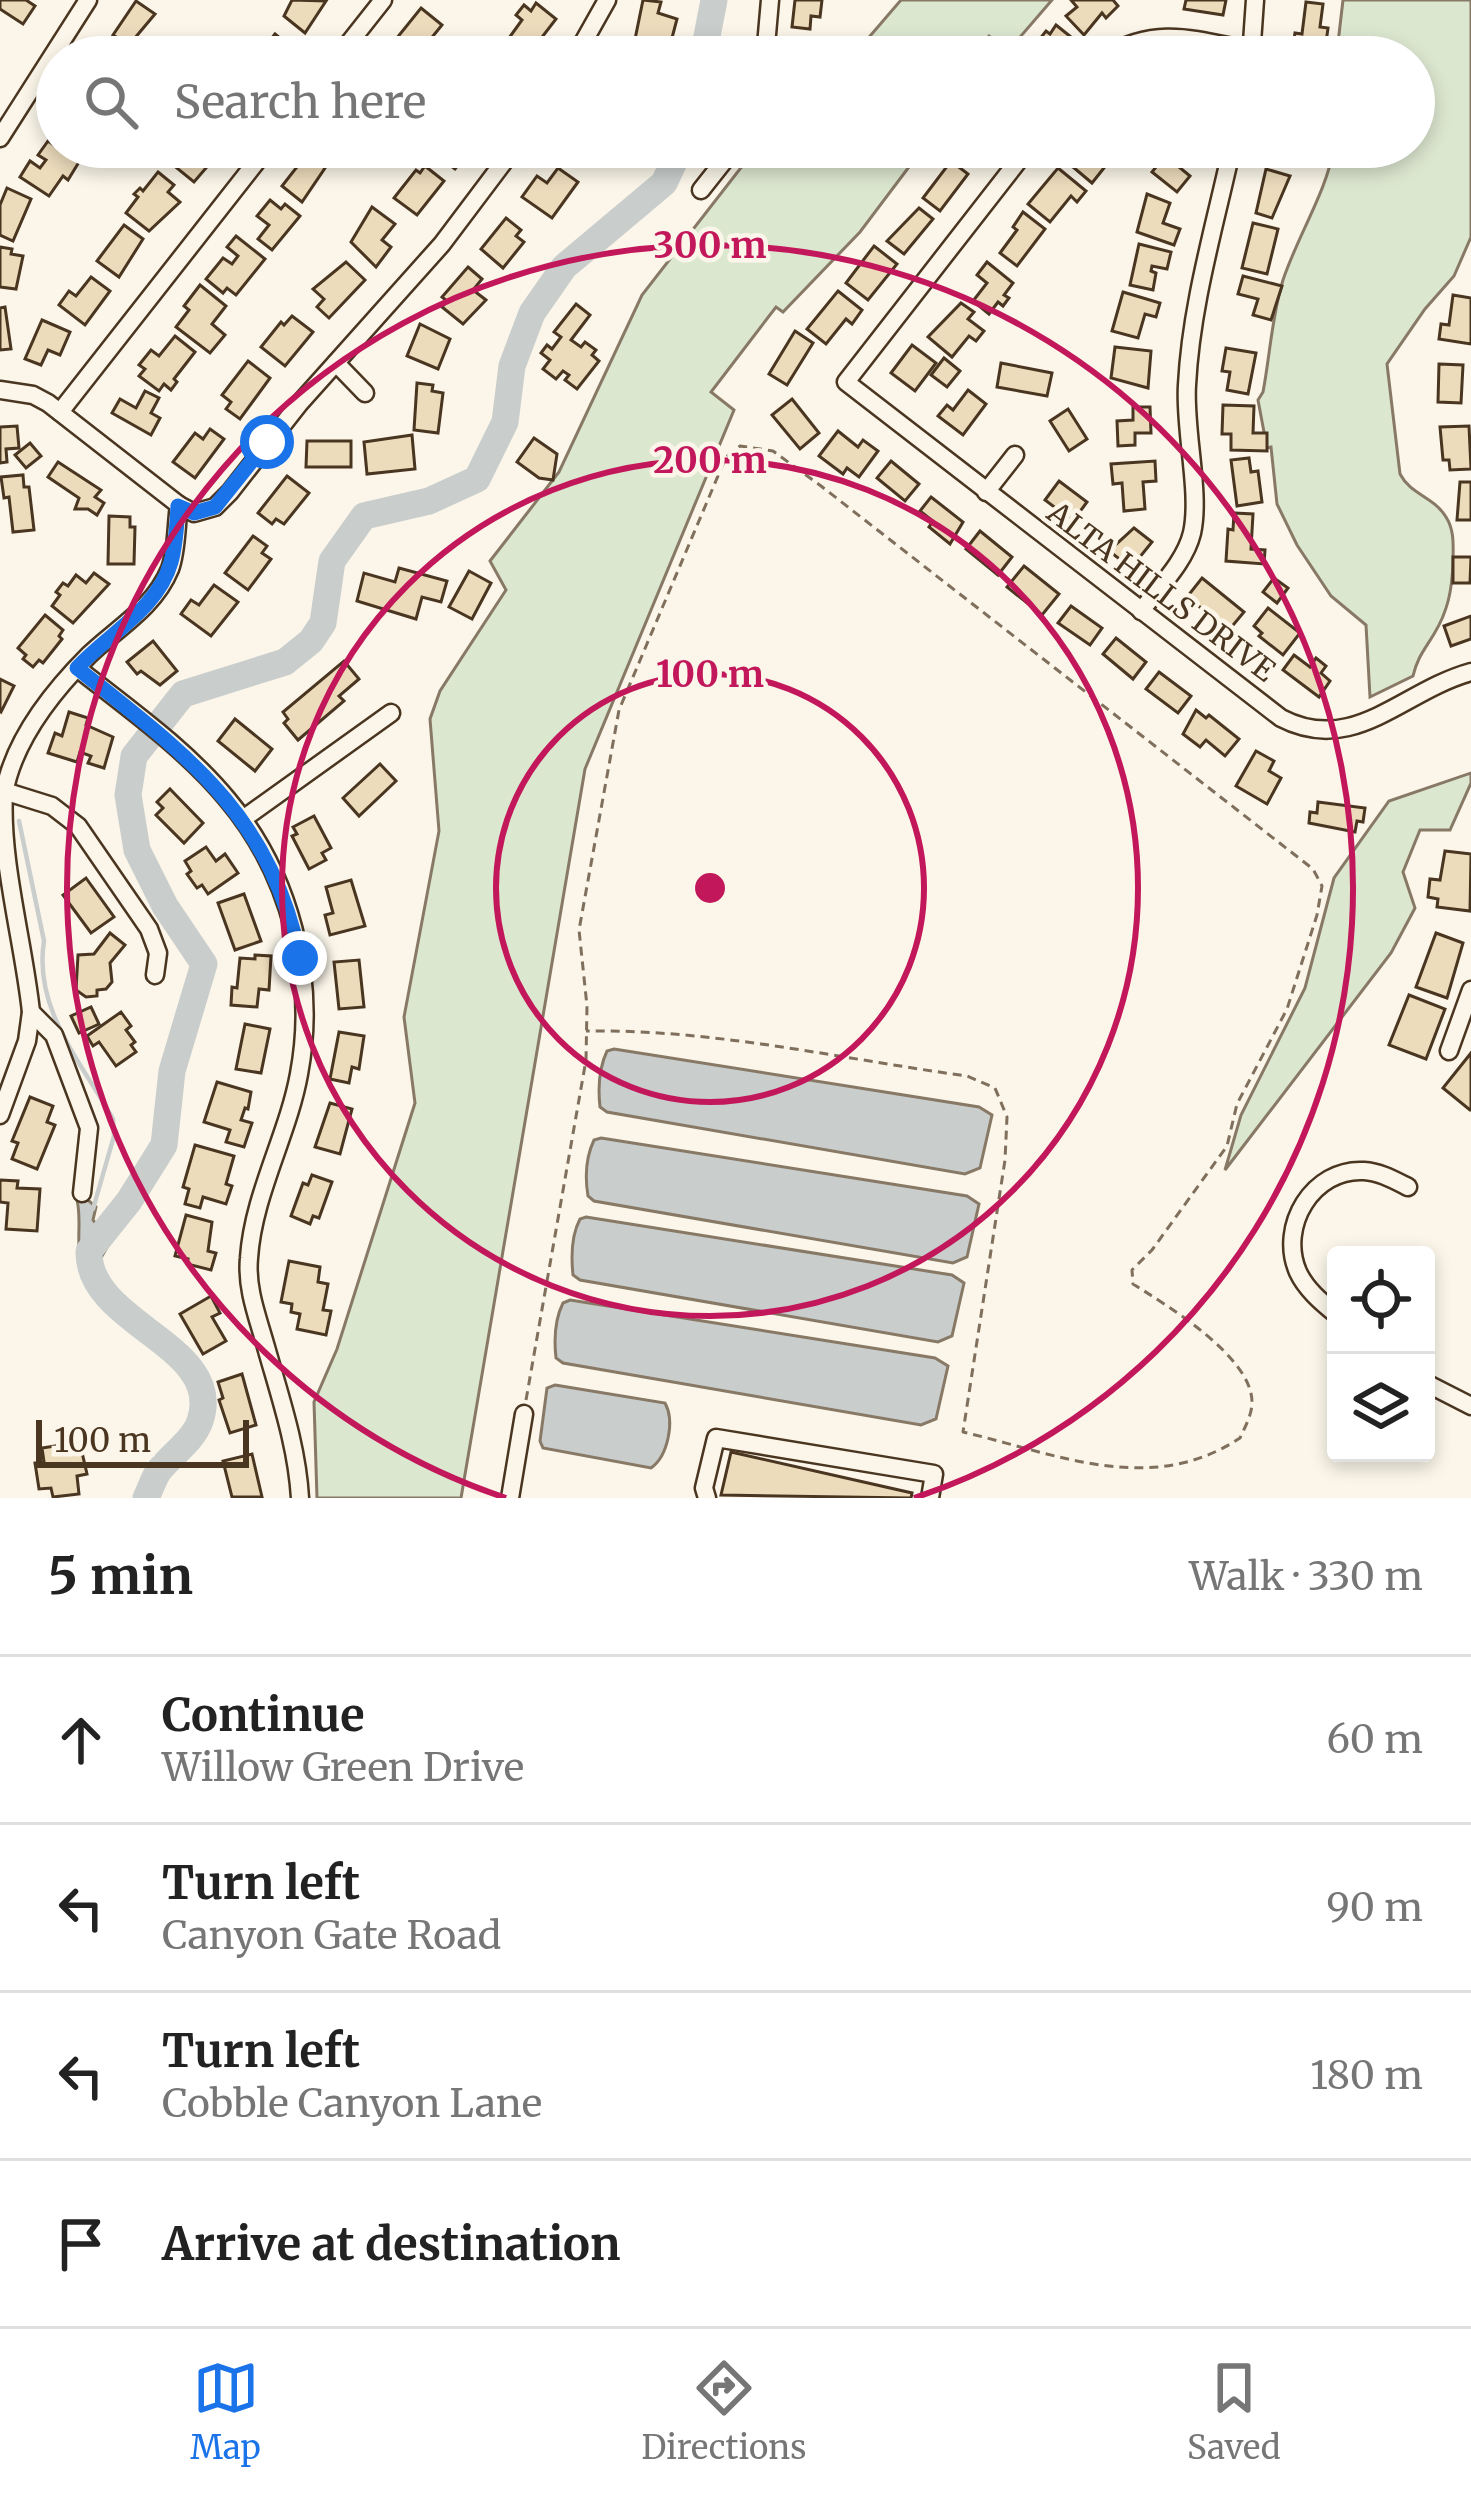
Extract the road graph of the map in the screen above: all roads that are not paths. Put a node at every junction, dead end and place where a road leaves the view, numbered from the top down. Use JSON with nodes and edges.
{"nodes":[{"id":1,"x":87,"y":0,"type":"edge"},
{"id":2,"x":383,"y":0,"type":"edge"},
{"id":3,"x":607,"y":0,"type":"edge"},
{"id":4,"x":770,"y":0,"type":"edge"},
{"id":5,"x":1255,"y":0,"type":"edge"},
{"id":6,"x":64,"y":36,"type":"edge"},
{"id":7,"x":355,"y":36,"type":"edge"},
{"id":8,"x":587,"y":36,"type":"edge"},
{"id":9,"x":767,"y":36,"type":"edge"},
{"id":10,"x":1252,"y":36,"type":"edge"},
{"id":11,"x":36,"y":81,"type":"edge"},
{"id":12,"x":0,"y":138,"type":"edge"},
{"id":13,"x":252,"y":168,"type":"edge"},
{"id":14,"x":499,"y":168,"type":"edge"},
{"id":15,"x":718,"y":168,"type":"edge"},
{"id":16,"x":1013,"y":168,"type":"edge"},
{"id":17,"x":1228,"y":168,"type":"edge"},
{"id":18,"x":701,"y":190,"type":"dead end"},
{"id":19,"x":336,"y":363,"type":"junction"},
{"id":20,"x":0,"y":390,"type":"edge"},
{"id":21,"x":365,"y":393,"type":"dead end"},
{"id":22,"x":60,"y":412,"type":"junction"},
{"id":23,"x":1015,"y":454,"type":"dead end"},
{"id":24,"x":986,"y":492,"type":"junction"},
{"id":25,"x":178,"y":506,"type":"junction"},
{"id":26,"x":1141,"y":610,"type":"junction"},
{"id":27,"x":77,"y":668,"type":"junction"},
{"id":28,"x":1471,"y":672,"type":"edge"},
{"id":29,"x":391,"y":713,"type":"dead end"},
{"id":30,"x":4,"y":790,"type":"junction"},
{"id":31,"x":243,"y":819,"type":"junction"},
{"id":32,"x":155,"y":975,"type":"dead end"},
{"id":33,"x":1471,"y":990,"type":"edge"},
{"id":34,"x":31,"y":1012,"type":"junction"},
{"id":35,"x":1449,"y":1051,"type":"dead end"},
{"id":36,"x":0,"y":1115,"type":"edge"},
{"id":37,"x":1408,"y":1187,"type":"dead end"},
{"id":38,"x":82,"y":1193,"type":"dead end"},
{"id":39,"x":1327,"y":1305,"type":"edge"},
{"id":40,"x":1435,"y":1388,"type":"edge"},
{"id":41,"x":1471,"y":1406,"type":"edge"},
{"id":42,"x":524,"y":1414,"type":"road end"},
{"id":43,"x":300,"y":1498,"type":"edge"},
{"id":44,"x":510,"y":1498,"type":"edge"},
{"id":45,"x":707,"y":1498,"type":"edge"},
{"id":46,"x":930,"y":1498,"type":"edge"}],
"edges":[{"from":1,"to":6,"type":"street"},
{"from":2,"to":7,"type":"street"},
{"from":3,"to":8,"type":"street"},
{"from":4,"to":9,"type":"street"},
{"from":5,"to":10,"type":"street"},
{"from":11,"to":12,"type":"street"},
{"from":13,"to":22,"type":"street"},
{"from":14,"to":19,"type":"street"},
{"from":15,"to":18,"type":"street"},
{"from":16,"to":24,"type":"street","name":"ALTA HILLS DRIVE"},
{"from":17,"to":26,"type":"street"},
{"from":19,"to":21,"type":"street"},
{"from":19,"to":25,"type":"street"},
{"from":20,"to":22,"type":"street"},
{"from":22,"to":25,"type":"street"},
{"from":23,"to":24,"type":"street"},
{"from":24,"to":26,"type":"street","name":"ALTA HILLS DRIVE"},
{"from":25,"to":27,"type":"street"},
{"from":26,"to":28,"type":"street","name":"ALTA HILLS DRIVE"},
{"from":27,"to":30,"type":"street"},
{"from":27,"to":31,"type":"street"},
{"from":29,"to":31,"type":"street"},
{"from":30,"to":32,"type":"street"},
{"from":30,"to":34,"type":"street"},
{"from":31,"to":43,"type":"street"},
{"from":33,"to":35,"type":"street"},
{"from":34,"to":36,"type":"street"},
{"from":34,"to":38,"type":"street"},
{"from":37,"to":39,"type":"street"},
{"from":40,"to":41,"type":"street"},
{"from":42,"to":44,"type":"street"},
{"from":45,"to":46,"type":"street"}]}
